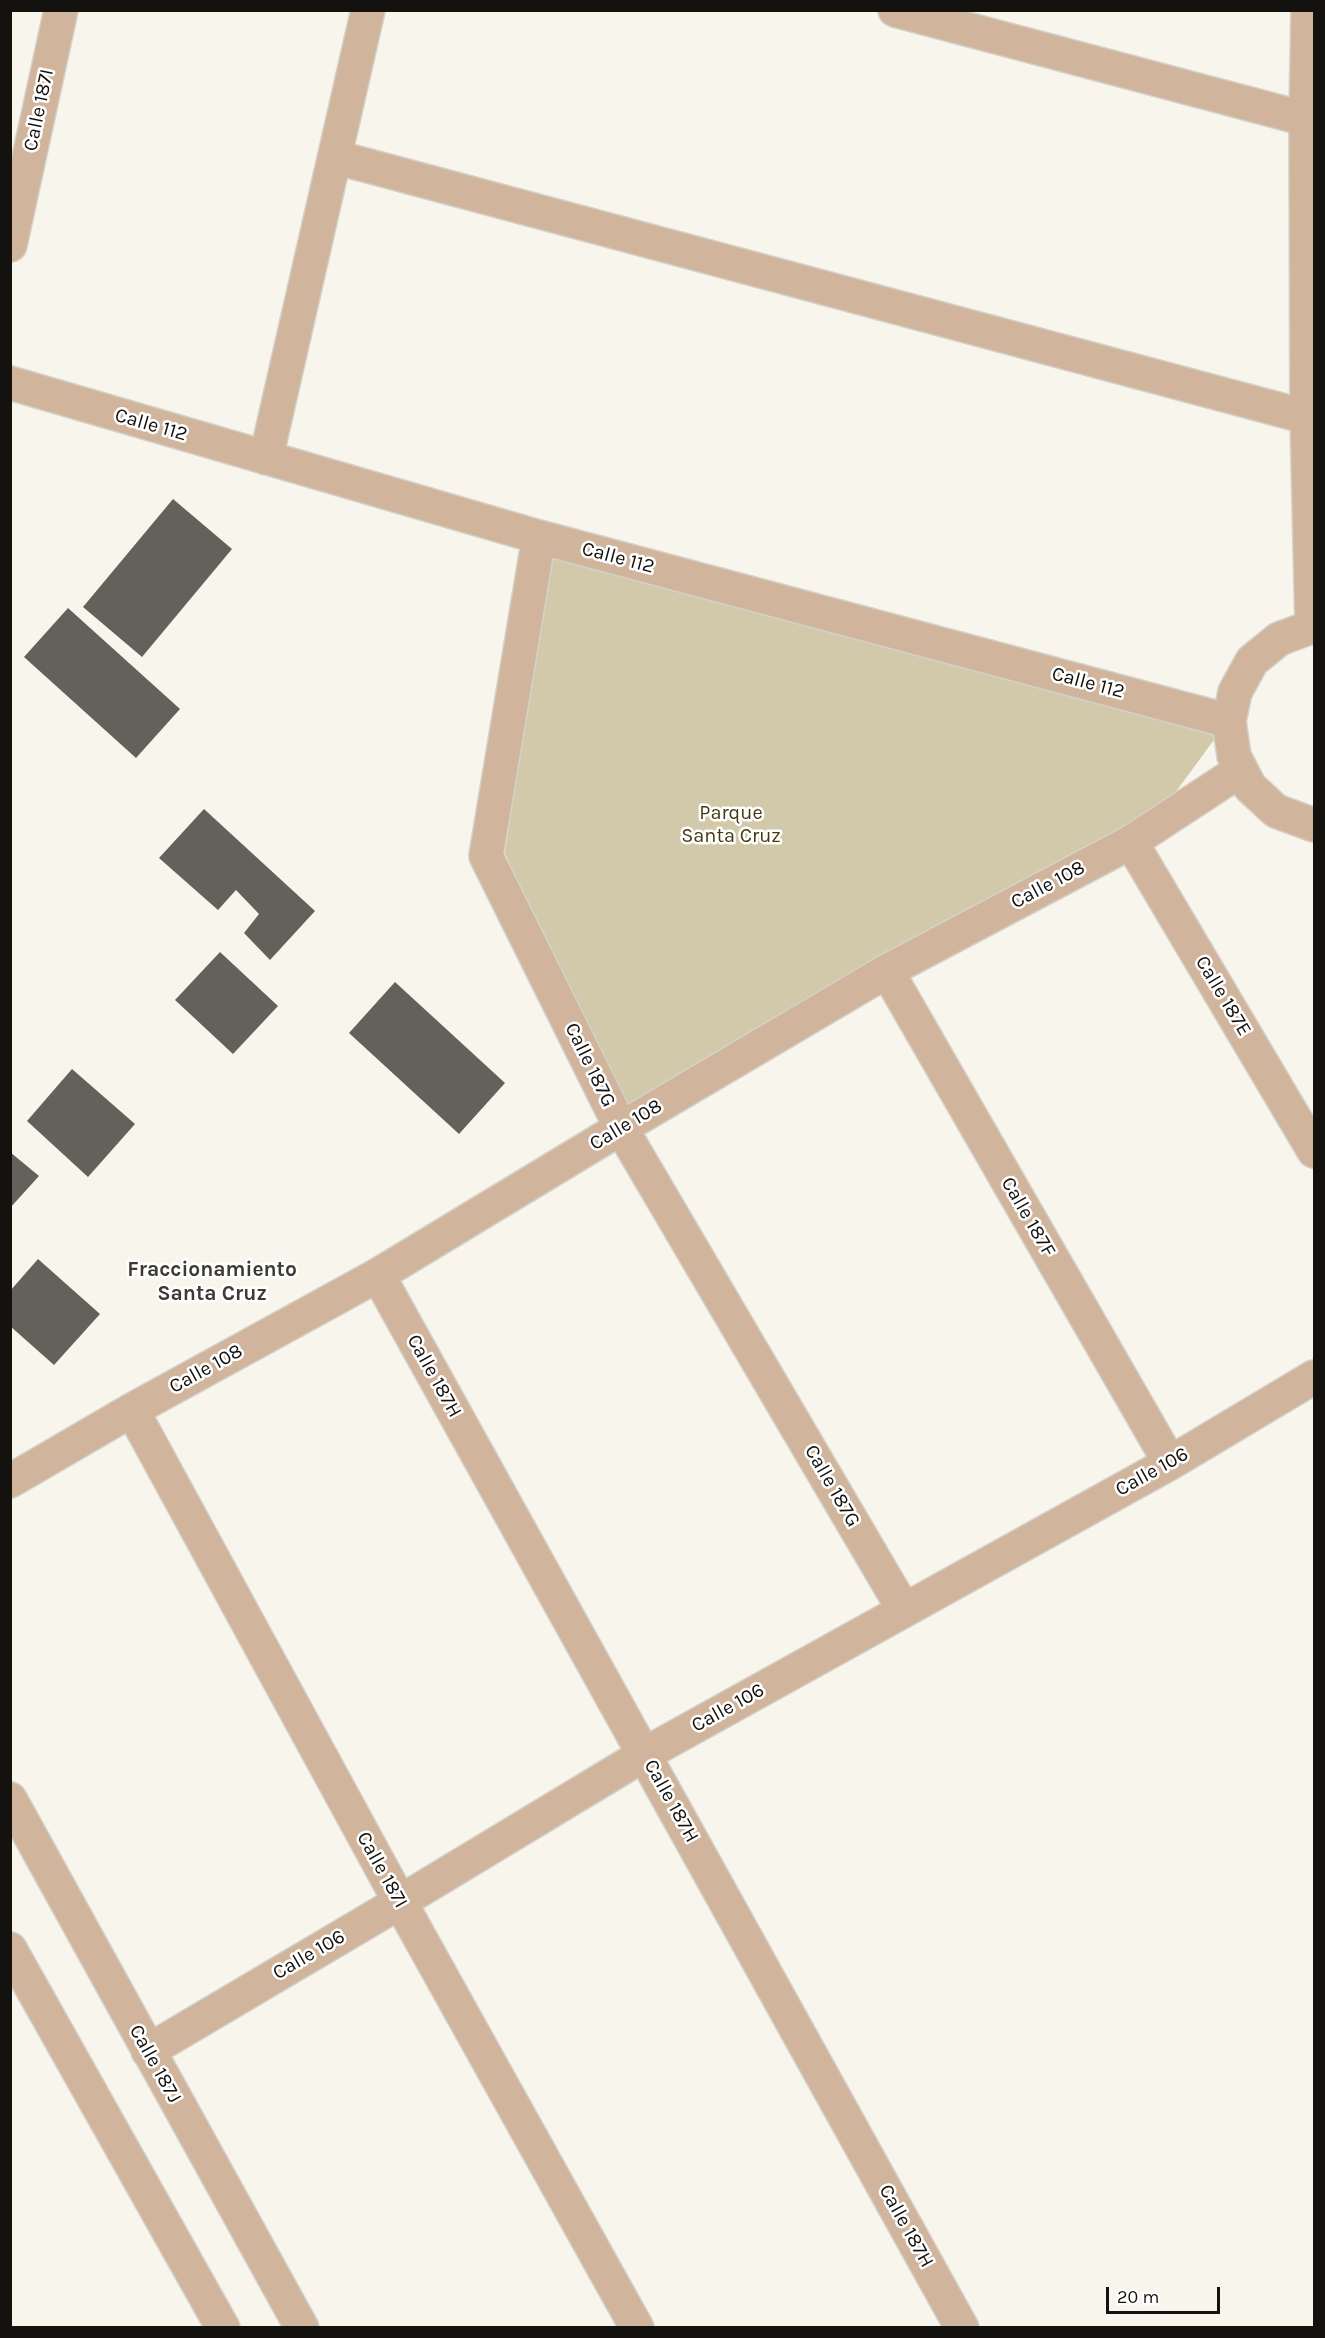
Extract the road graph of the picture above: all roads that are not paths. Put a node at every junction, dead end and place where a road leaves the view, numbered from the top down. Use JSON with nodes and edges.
{"nodes":[{"id":1,"x":61,"y":10,"type":"edge"},
{"id":2,"x":368,"y":10,"type":"edge"},
{"id":3,"x":895,"y":10,"type":"edge"},
{"id":4,"x":1308,"y":10,"type":"edge"},
{"id":5,"x":1306,"y":119,"type":"junction"},
{"id":6,"x":335,"y":157,"type":"junction"},
{"id":7,"x":10,"y":245,"type":"edge"},
{"id":8,"x":10,"y":383,"type":"edge"},
{"id":9,"x":1307,"y":417,"type":"junction"},
{"id":10,"x":266,"y":458,"type":"junction"},
{"id":11,"x":539,"y":537,"type":"junction"},
{"id":12,"x":1313,"y":626,"type":"edge"},
{"id":13,"x":1229,"y":721,"type":"junction"},
{"id":14,"x":1241,"y":770,"type":"junction"},
{"id":15,"x":1314,"y":825,"type":"edge"},
{"id":16,"x":1131,"y":842,"type":"junction"},
{"id":17,"x":886,"y":971,"type":"junction"},
{"id":18,"x":621,"y":1128,"type":"junction"},
{"id":19,"x":1314,"y":1151,"type":"edge"},
{"id":20,"x":378,"y":1275,"type":"junction"},
{"id":21,"x":1314,"y":1377,"type":"edge"},
{"id":22,"x":132,"y":1410,"type":"junction"},
{"id":23,"x":1170,"y":1462,"type":"junction"},
{"id":24,"x":10,"y":1481,"type":"edge"},
{"id":25,"x":904,"y":1610,"type":"junction"},
{"id":26,"x":645,"y":1754,"type":"junction"},
{"id":27,"x":10,"y":1799,"type":"edge"},
{"id":28,"x":400,"y":1902,"type":"junction"},
{"id":29,"x":10,"y":1949,"type":"edge"},
{"id":30,"x":148,"y":2051,"type":"junction"},
{"id":31,"x":223,"y":2328,"type":"edge"},
{"id":32,"x":302,"y":2328,"type":"edge"},
{"id":33,"x":637,"y":2328,"type":"edge"},
{"id":34,"x":962,"y":2328,"type":"edge"}],
"edges":[{"from":1,"to":7,"type":"street","name":"Calle 187I"},
{"from":2,"to":6,"type":"street"},
{"from":3,"to":5,"type":"street"},
{"from":4,"to":5,"type":"street"},
{"from":5,"to":9,"type":"street"},
{"from":6,"to":9,"type":"street"},
{"from":6,"to":10,"type":"street"},
{"from":8,"to":10,"type":"street","name":"Calle 112"},
{"from":9,"to":12,"type":"street"},
{"from":10,"to":11,"type":"street","name":"Calle 112"},
{"from":11,"to":13,"type":"street","name":"Calle 112"},
{"from":11,"to":18,"type":"street","name":"Calle 187G"},
{"from":12,"to":13,"type":"street"},
{"from":13,"to":14,"type":"street"},
{"from":14,"to":15,"type":"street"},
{"from":14,"to":16,"type":"street","name":"Calle 108"},
{"from":16,"to":17,"type":"street","name":"Calle 108"},
{"from":16,"to":19,"type":"street","name":"Calle 187E"},
{"from":17,"to":18,"type":"street","name":"Calle 108"},
{"from":17,"to":23,"type":"street","name":"Calle 187F"},
{"from":18,"to":20,"type":"street","name":"Calle 108"},
{"from":18,"to":25,"type":"street","name":"Calle 187G"},
{"from":20,"to":22,"type":"street","name":"Calle 108"},
{"from":20,"to":26,"type":"street","name":"Calle 187H"},
{"from":21,"to":23,"type":"street","name":"Calle 106"},
{"from":22,"to":24,"type":"street","name":"Calle 108"},
{"from":22,"to":28,"type":"street","name":"Calle 187I"},
{"from":23,"to":25,"type":"street","name":"Calle 106"},
{"from":25,"to":26,"type":"street","name":"Calle 106"},
{"from":26,"to":28,"type":"street","name":"Calle 106"},
{"from":26,"to":34,"type":"street","name":"Calle 187H"},
{"from":27,"to":30,"type":"street","name":"Calle 187J"},
{"from":28,"to":30,"type":"street","name":"Calle 106"},
{"from":28,"to":33,"type":"street","name":"Calle 187I"},
{"from":29,"to":31,"type":"street"},
{"from":30,"to":32,"type":"street","name":"Calle 187J"}]}
